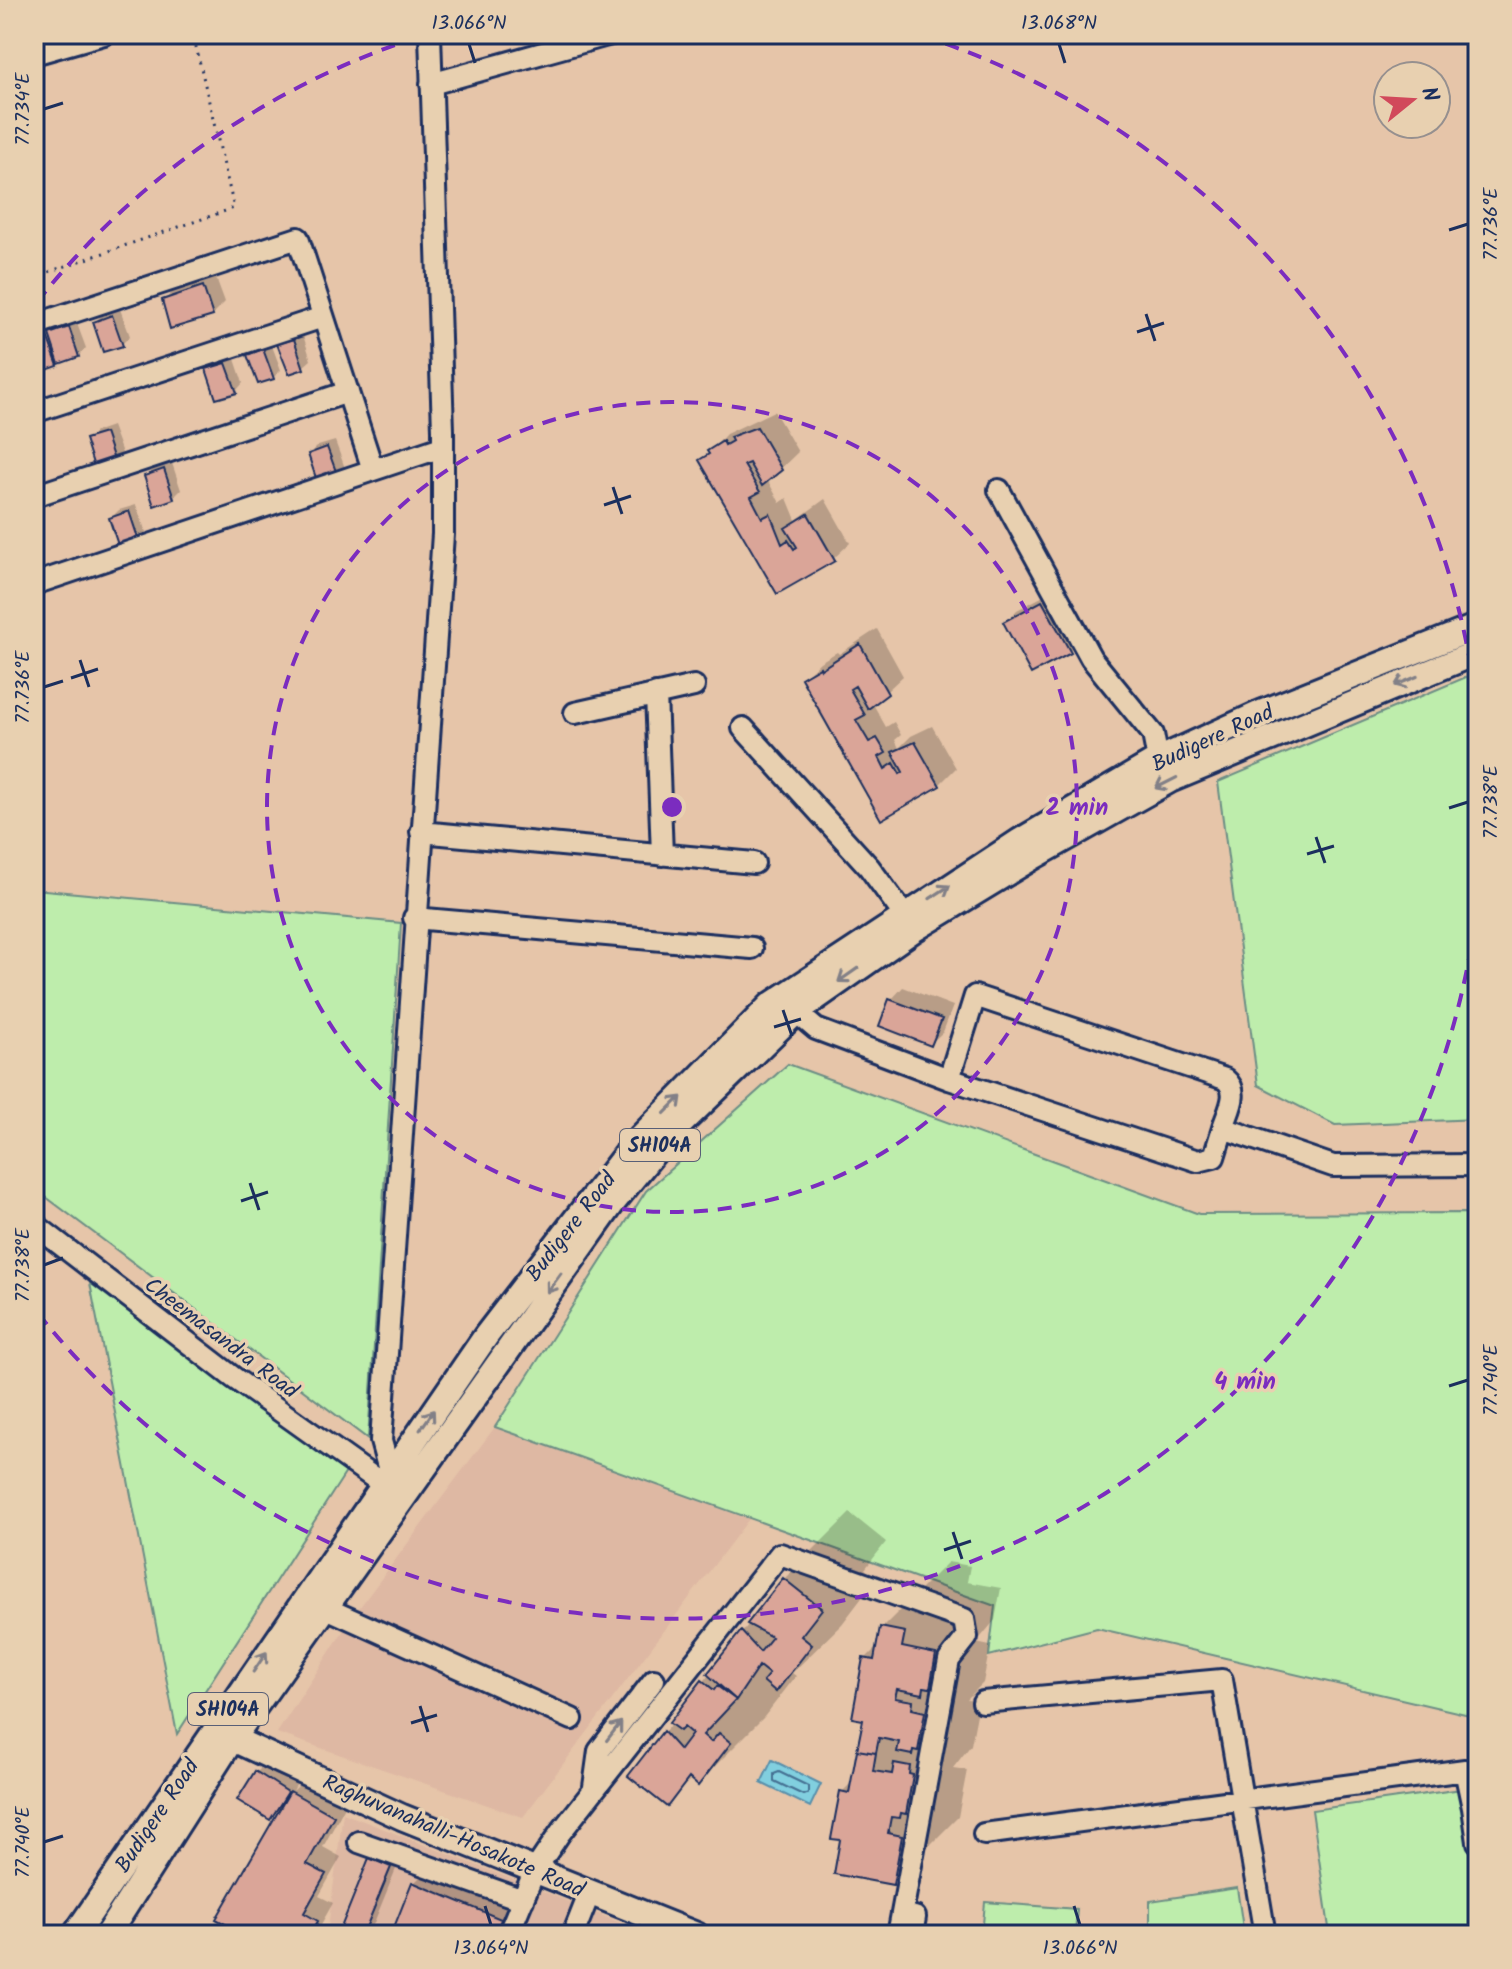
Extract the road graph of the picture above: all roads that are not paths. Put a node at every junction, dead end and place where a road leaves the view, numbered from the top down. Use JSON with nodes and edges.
{"nodes":[{"id":1,"x":104,"y":34,"type":"edge"},
{"id":2,"x":430,"y":34,"type":"edge"},
{"id":3,"x":611,"y":34,"type":"edge"},
{"id":4,"x":34,"y":54,"type":"edge"},
{"id":5,"x":431,"y":84,"type":"junction"},
{"id":6,"x":323,"y":317,"type":"junction"},
{"id":7,"x":34,"y":325,"type":"edge"},
{"id":8,"x":348,"y":392,"type":"junction"},
{"id":9,"x":34,"y":412,"type":"edge"},
{"id":10,"x":442,"y":447,"type":"junction"},
{"id":11,"x":373,"y":470,"type":"junction"},
{"id":12,"x":999,"y":490,"type":"dead end"},
{"id":13,"x":34,"y":496,"type":"edge"},
{"id":14,"x":34,"y":584,"type":"edge"},
{"id":15,"x":1478,"y":626,"type":"edge"},
{"id":16,"x":1478,"y":652,"type":"edge"},
{"id":17,"x":694,"y":686,"type":"dead end"},
{"id":18,"x":656,"y":694,"type":"junction"},
{"id":19,"x":575,"y":713,"type":"dead end"},
{"id":20,"x":743,"y":728,"type":"dead end"},
{"id":21,"x":1158,"y":760,"type":"junction"},
{"id":22,"x":421,"y":832,"type":"junction"},
{"id":23,"x":662,"y":855,"type":"junction"},
{"id":24,"x":754,"y":863,"type":"dead end"},
{"id":25,"x":904,"y":915,"type":"junction"},
{"id":26,"x":414,"y":918,"type":"junction"},
{"id":27,"x":752,"y":948,"type":"dead end"},
{"id":28,"x":796,"y":1012,"type":"junction"},
{"id":29,"x":949,"y":1079,"type":"junction"},
{"id":30,"x":1223,"y":1128,"type":"junction"},
{"id":31,"x":1478,"y":1165,"type":"edge"},
{"id":32,"x":34,"y":1224,"type":"edge"},
{"id":33,"x":394,"y":1482,"type":"junction"},
{"id":34,"x":326,"y":1608,"type":"junction"},
{"id":35,"x":654,"y":1680,"type":"dead end"},
{"id":36,"x":983,"y":1702,"type":"dead end"},
{"id":37,"x":572,"y":1719,"type":"dead end"},
{"id":38,"x":223,"y":1734,"type":"junction"},
{"id":39,"x":593,"y":1791,"type":"junction"},
{"id":40,"x":1242,"y":1799,"type":"junction"},
{"id":41,"x":1475,"y":1808,"type":"edge"},
{"id":42,"x":984,"y":1834,"type":"dead end"},
{"id":43,"x":359,"y":1842,"type":"dead end"},
{"id":44,"x":1478,"y":1842,"type":"edge"},
{"id":45,"x":535,"y":1870,"type":"junction"},
{"id":46,"x":590,"y":1892,"type":"junction"},
{"id":47,"x":523,"y":1900,"type":"junction"},
{"id":48,"x":75,"y":1935,"type":"edge"},
{"id":49,"x":107,"y":1935,"type":"edge"},
{"id":50,"x":508,"y":1935,"type":"edge"},
{"id":51,"x":573,"y":1935,"type":"edge"},
{"id":52,"x":696,"y":1935,"type":"edge"},
{"id":53,"x":898,"y":1935,"type":"edge"},
{"id":54,"x":1265,"y":1935,"type":"edge"}],
"edges":[{"from":1,"to":4,"type":"street"},
{"from":2,"to":5,"type":"street"},
{"from":3,"to":5,"type":"street"},
{"from":5,"to":10,"type":"street"},
{"from":6,"to":7,"type":"street"},
{"from":6,"to":8,"type":"street"},
{"from":6,"to":9,"type":"street"},
{"from":8,"to":11,"type":"street"},
{"from":8,"to":13,"type":"street"},
{"from":10,"to":11,"type":"street"},
{"from":10,"to":22,"type":"street"},
{"from":11,"to":14,"type":"street"},
{"from":12,"to":21,"type":"street"},
{"from":15,"to":21,"type":"main road","name":"Budigere Road","number":"SH104A"},
{"from":16,"to":28,"type":"main road","name":"Budigere Road","number":"SH104A","one_way":true},
{"from":17,"to":18,"type":"street"},
{"from":18,"to":19,"type":"street"},
{"from":18,"to":23,"type":"street"},
{"from":20,"to":25,"type":"street"},
{"from":25,"to":21,"type":"main road","name":"Budigere Road","number":"SH104A","one_way":true},
{"from":22,"to":23,"type":"street"},
{"from":22,"to":26,"type":"street"},
{"from":23,"to":24,"type":"street"},
{"from":33,"to":25,"type":"main road","name":"Budigere Road","number":"SH104A","one_way":true},
{"from":26,"to":27,"type":"street"},
{"from":26,"to":33,"type":"street"},
{"from":28,"to":29,"type":"street"},
{"from":28,"to":33,"type":"main road","name":"Budigere Road","number":"SH104A","one_way":true},
{"from":29,"to":30,"type":"street"},
{"from":29,"to":30,"type":"street"},
{"from":30,"to":31,"type":"street"},
{"from":32,"to":33,"type":"street","name":"Cheemasandra Road"},
{"from":33,"to":34,"type":"main road","name":"Budigere Road","number":"SH104A"},
{"from":38,"to":33,"type":"main road","name":"Budigere Road","number":"SH104A","one_way":true},
{"from":34,"to":37,"type":"street"},
{"from":34,"to":38,"type":"main road","name":"Budigere Road","number":"SH104A"},
{"from":39,"to":35,"type":"street","one_way":true},
{"from":36,"to":40,"type":"street"},
{"from":38,"to":45,"type":"main road","name":"Raghuvanahalli-Hosakote Road"},
{"from":38,"to":48,"type":"main road","name":"Budigere Road","number":"SH104A"},
{"from":38,"to":49,"type":"main road","name":"Budigere Road","number":"SH104A"},
{"from":39,"to":45,"type":"street"},
{"from":39,"to":53,"type":"street"},
{"from":40,"to":41,"type":"street"},
{"from":40,"to":42,"type":"street"},
{"from":40,"to":54,"type":"street"},
{"from":41,"to":44,"type":"street"},
{"from":43,"to":47,"type":"street"},
{"from":45,"to":46,"type":"main road","name":"Raghuvanahalli-Hosakote Road"},
{"from":45,"to":47,"type":"street"},
{"from":46,"to":51,"type":"street"},
{"from":46,"to":52,"type":"main road","name":"Raghuvanahalli-Hosakote Road"},
{"from":47,"to":50,"type":"street"}]}
